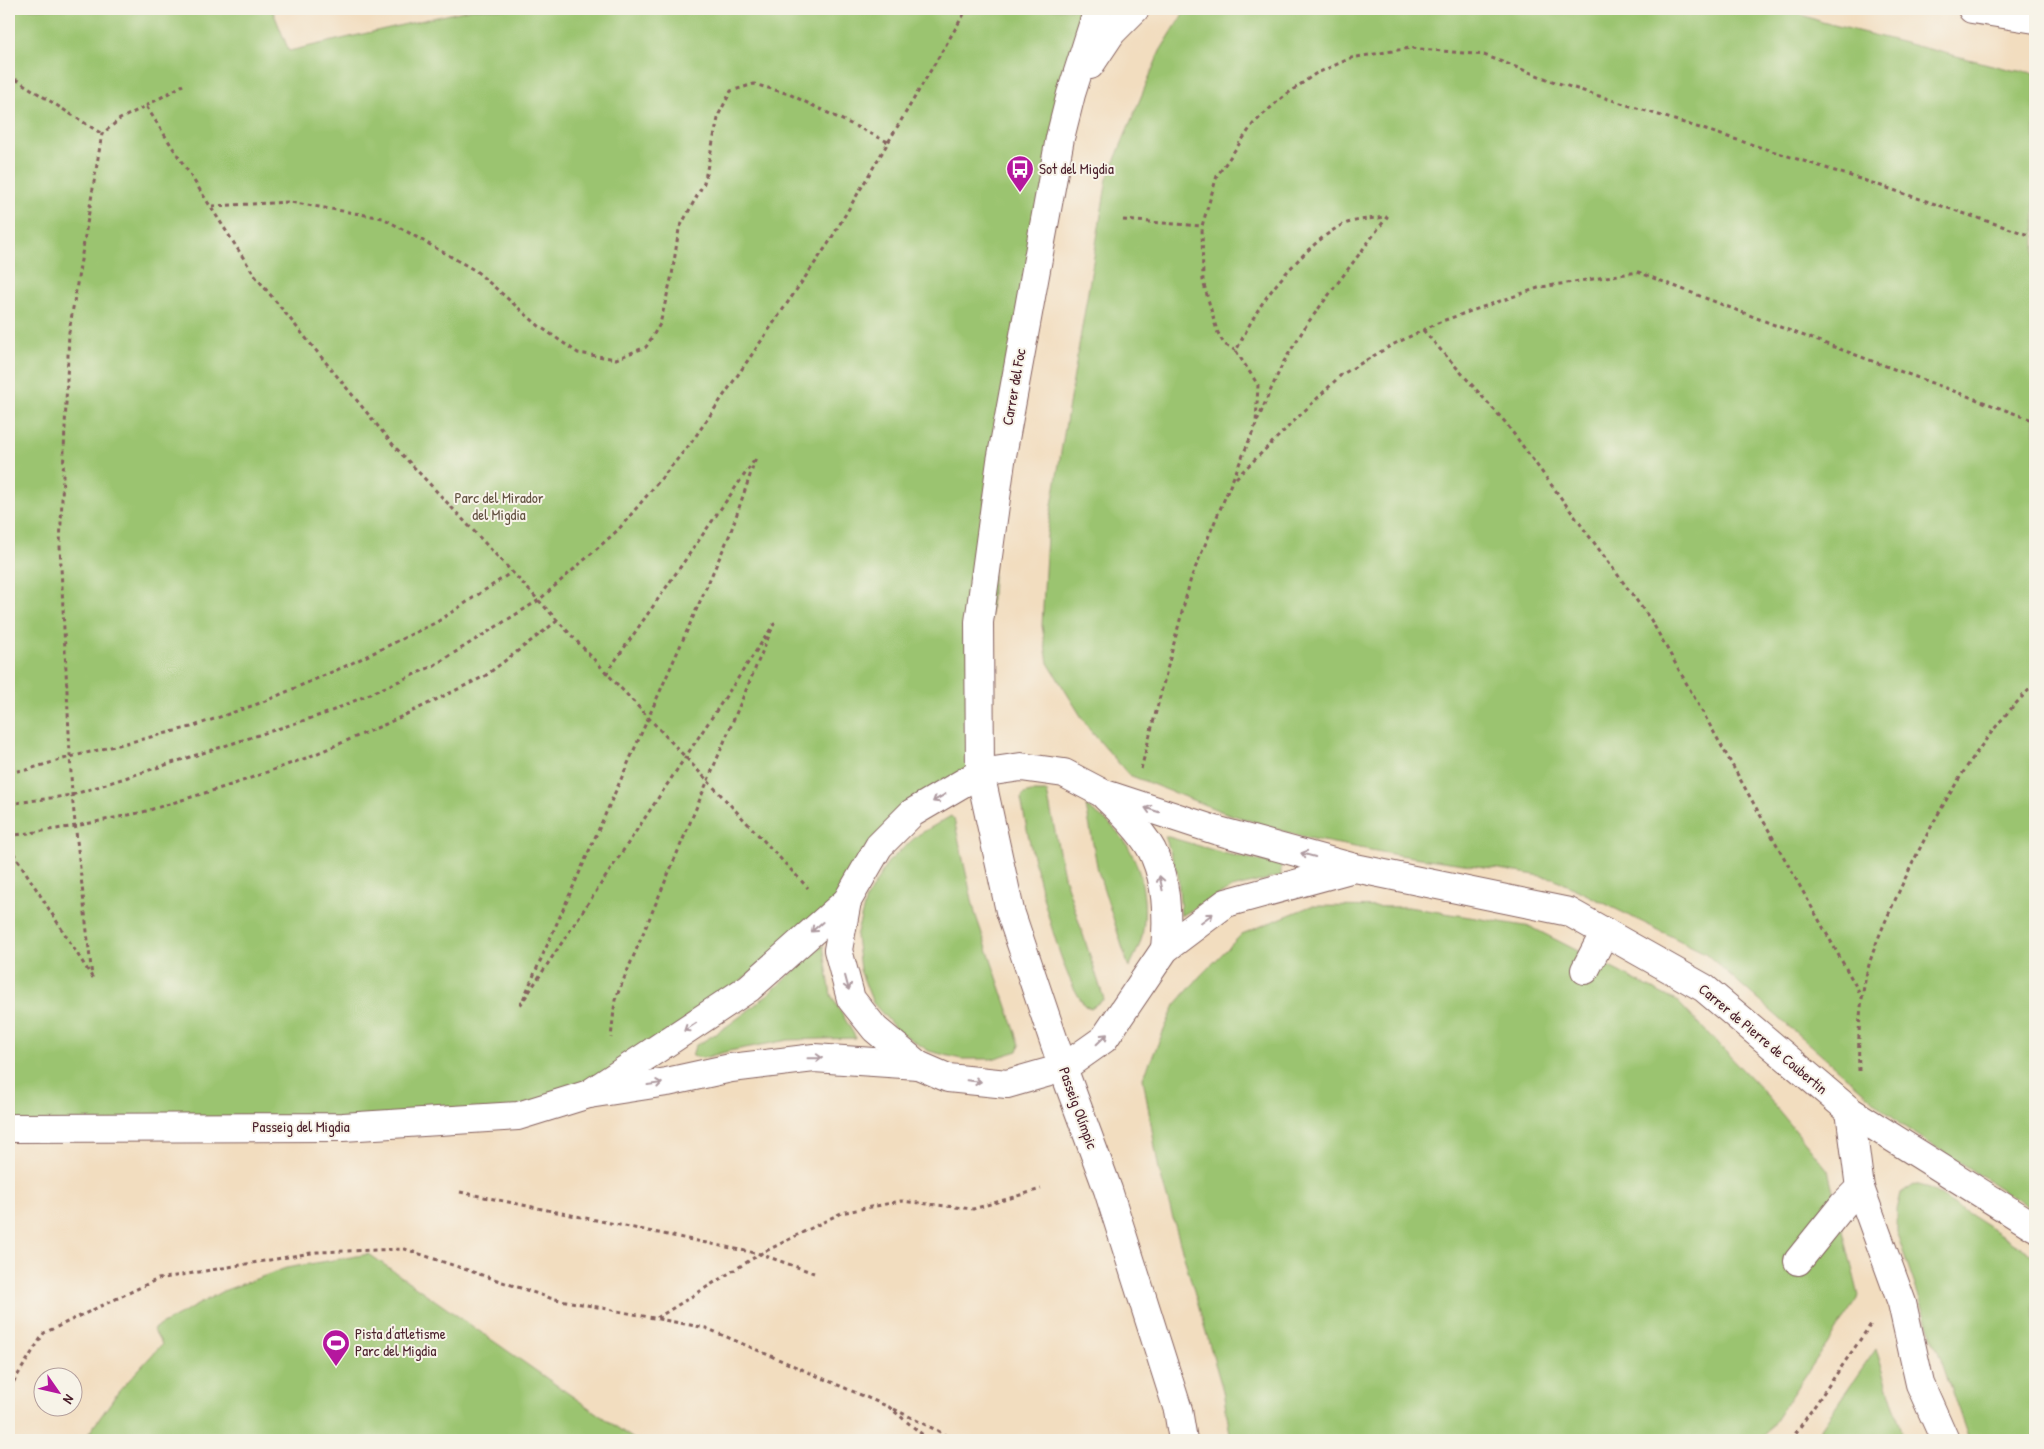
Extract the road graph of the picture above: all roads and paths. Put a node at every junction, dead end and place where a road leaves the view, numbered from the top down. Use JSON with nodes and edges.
{"nodes":[{"id":1,"x":967,"y":9,"type":"edge"},
{"id":2,"x":1098,"y":9,"type":"edge"},
{"id":3,"x":1135,"y":9,"type":"edge"},
{"id":4,"x":1972,"y":9,"type":"edge"},
{"id":5,"x":2035,"y":19,"type":"edge"},
{"id":6,"x":9,"y":75,"type":"edge"},
{"id":7,"x":183,"y":85,"type":"dead end"},
{"id":8,"x":1071,"y":94,"type":"junction"},
{"id":9,"x":146,"y":106,"type":"junction"},
{"id":10,"x":102,"y":134,"type":"junction"},
{"id":11,"x":888,"y":142,"type":"junction"},
{"id":12,"x":211,"y":206,"type":"junction"},
{"id":13,"x":1123,"y":220,"type":"dead end"},
{"id":14,"x":1202,"y":226,"type":"junction"},
{"id":15,"x":2035,"y":237,"type":"edge"},
{"id":16,"x":1423,"y":330,"type":"junction"},
{"id":17,"x":1236,"y":350,"type":"junction"},
{"id":18,"x":2035,"y":421,"type":"edge"},
{"id":19,"x":1256,"y":427,"type":"junction"},
{"id":20,"x":1234,"y":480,"type":"junction"},
{"id":21,"x":512,"y":572,"type":"junction"},
{"id":22,"x":539,"y":600,"type":"junction"},
{"id":23,"x":557,"y":621,"type":"junction"},
{"id":24,"x":606,"y":674,"type":"junction"},
{"id":25,"x":2035,"y":684,"type":"edge"},
{"id":26,"x":648,"y":718,"type":"junction"},
{"id":27,"x":70,"y":757,"type":"junction"},
{"id":28,"x":685,"y":758,"type":"junction"},
{"id":29,"x":9,"y":772,"type":"edge"},
{"id":30,"x":980,"y":773,"type":"junction"},
{"id":31,"x":1139,"y":778,"type":"dead end"},
{"id":32,"x":707,"y":782,"type":"junction"},
{"id":33,"x":1102,"y":793,"type":"junction"},
{"id":34,"x":72,"y":795,"type":"junction"},
{"id":35,"x":9,"y":804,"type":"edge"},
{"id":36,"x":76,"y":826,"type":"junction"},
{"id":37,"x":9,"y":836,"type":"edge"},
{"id":38,"x":9,"y":846,"type":"edge"},
{"id":39,"x":1355,"y":868,"type":"junction"},
{"id":40,"x":810,"y":889,"type":"dead end"},
{"id":41,"x":847,"y":901,"type":"junction"},
{"id":42,"x":1605,"y":932,"type":"junction"},
{"id":43,"x":1166,"y":949,"type":"junction"},
{"id":44,"x":1585,"y":970,"type":"dead end"},
{"id":45,"x":1862,"y":997,"type":"junction"},
{"id":46,"x":611,"y":1038,"type":"dead end"},
{"id":47,"x":918,"y":1065,"type":"junction"},
{"id":48,"x":1063,"y":1068,"type":"junction"},
{"id":49,"x":1859,"y":1080,"type":"dead end"},
{"id":50,"x":589,"y":1094,"type":"junction"},
{"id":51,"x":1850,"y":1111,"type":"junction"},
{"id":52,"x":9,"y":1128,"type":"edge"},
{"id":53,"x":1860,"y":1188,"type":"junction"},
{"id":54,"x":1041,"y":1189,"type":"dead end"},
{"id":55,"x":460,"y":1192,"type":"dead end"},
{"id":56,"x":2035,"y":1227,"type":"edge"},
{"id":57,"x":760,"y":1254,"type":"junction"},
{"id":58,"x":1798,"y":1260,"type":"dead end"},
{"id":59,"x":814,"y":1273,"type":"dead end"},
{"id":60,"x":657,"y":1318,"type":"junction"},
{"id":61,"x":1875,"y":1319,"type":"dead end"},
{"id":62,"x":9,"y":1389,"type":"edge"},
{"id":63,"x":889,"y":1407,"type":"junction"},
{"id":64,"x":929,"y":1440,"type":"edge"},
{"id":65,"x":956,"y":1440,"type":"edge"},
{"id":66,"x":1183,"y":1440,"type":"edge"},
{"id":67,"x":1791,"y":1440,"type":"edge"},
{"id":68,"x":1945,"y":1440,"type":"edge"}],
"edges":[{"from":1,"to":11,"type":"path"},
{"from":2,"to":8,"type":"street","name":"Carrer del Foc"},
{"from":3,"to":8,"type":"street"},
{"from":4,"to":5,"type":"street"},
{"from":6,"to":10,"type":"path"},
{"from":7,"to":9,"type":"path"},
{"from":8,"to":30,"type":"street","name":"Carrer del Foc"},
{"from":9,"to":10,"type":"path"},
{"from":9,"to":12,"type":"path"},
{"from":10,"to":27,"type":"path"},
{"from":11,"to":12,"type":"path"},
{"from":11,"to":22,"type":"path"},
{"from":12,"to":21,"type":"path"},
{"from":13,"to":14,"type":"path"},
{"from":14,"to":15,"type":"path"},
{"from":14,"to":17,"type":"path"},
{"from":16,"to":18,"type":"path"},
{"from":16,"to":20,"type":"path"},
{"from":16,"to":45,"type":"path"},
{"from":17,"to":19,"type":"path"},
{"from":17,"to":19,"type":"path"},
{"from":19,"to":20,"type":"path"},
{"from":20,"to":31,"type":"path"},
{"from":21,"to":22,"type":"path"},
{"from":21,"to":27,"type":"path"},
{"from":22,"to":23,"type":"path"},
{"from":22,"to":34,"type":"path"},
{"from":23,"to":24,"type":"path"},
{"from":23,"to":36,"type":"path"},
{"from":24,"to":26,"type":"path"},
{"from":24,"to":26,"type":"path"},
{"from":25,"to":45,"type":"path"},
{"from":26,"to":28,"type":"path"},
{"from":26,"to":28,"type":"path"},
{"from":27,"to":29,"type":"path"},
{"from":27,"to":34,"type":"path"},
{"from":28,"to":32,"type":"path"},
{"from":28,"to":32,"type":"path"},
{"from":30,"to":33,"type":"street"},
{"from":30,"to":41,"type":"street","one_way":true},
{"from":30,"to":48,"type":"street","name":"Passeig Olímpic"},
{"from":32,"to":40,"type":"path"},
{"from":32,"to":46,"type":"path"},
{"from":39,"to":33,"type":"street","name":"Carrer de Pierre de Coubertin","one_way":true},
{"from":43,"to":33,"type":"street","one_way":true},
{"from":34,"to":35,"type":"path"},
{"from":34,"to":36,"type":"path"},
{"from":36,"to":37,"type":"path"},
{"from":36,"to":38,"type":"path"},
{"from":39,"to":42,"type":"street","name":"Carrer de Pierre de Coubertin"},
{"from":43,"to":39,"type":"street","one_way":true},
{"from":41,"to":47,"type":"street","one_way":true},
{"from":41,"to":50,"type":"street","one_way":true},
{"from":42,"to":44,"type":"street"},
{"from":42,"to":51,"type":"street","name":"Carrer de Pierre de Coubertin"},
{"from":48,"to":43,"type":"street","one_way":true},
{"from":45,"to":49,"type":"path"},
{"from":47,"to":48,"type":"street","one_way":true},
{"from":50,"to":47,"type":"street","one_way":true},
{"from":48,"to":66,"type":"street","name":"Passeig Olímpic"},
{"from":50,"to":52,"type":"street","name":"Passeig del Migdia"},
{"from":51,"to":53,"type":"street"},
{"from":51,"to":56,"type":"street","name":"Carrer de Pierre de Coubertin"},
{"from":53,"to":58,"type":"street"},
{"from":53,"to":68,"type":"street"},
{"from":54,"to":57,"type":"path"},
{"from":55,"to":57,"type":"path"},
{"from":57,"to":59,"type":"path"},
{"from":57,"to":60,"type":"path"},
{"from":60,"to":62,"type":"path"},
{"from":60,"to":63,"type":"path"},
{"from":61,"to":67,"type":"path"},
{"from":63,"to":64,"type":"path"},
{"from":63,"to":65,"type":"path"}]}
